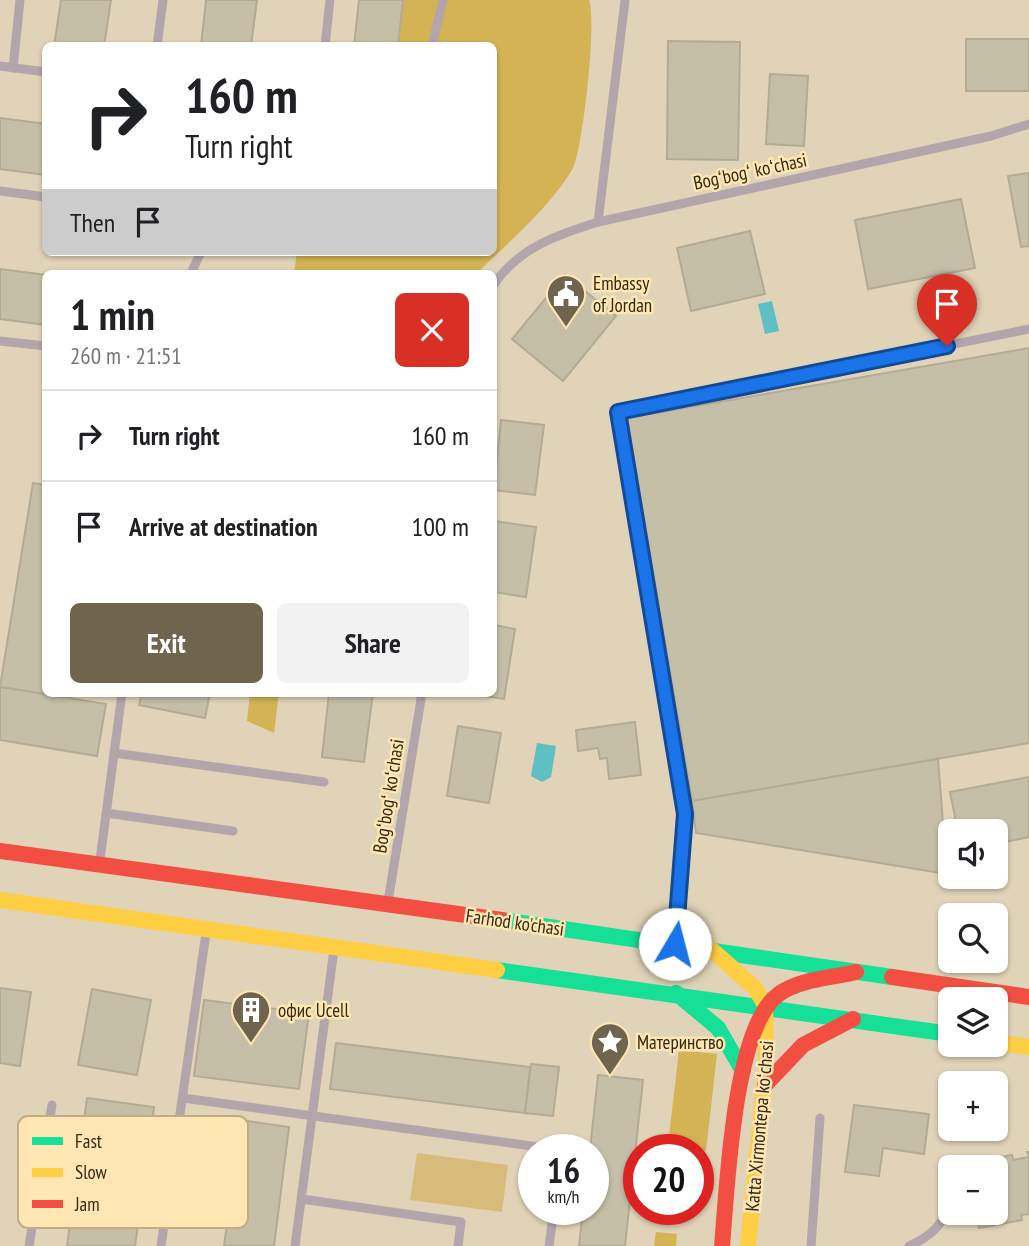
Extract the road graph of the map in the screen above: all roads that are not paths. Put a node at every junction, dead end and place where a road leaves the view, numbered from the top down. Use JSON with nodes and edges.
{"nodes":[{"id":1,"x":20,"y":0,"type":"edge"},
{"id":2,"x":163,"y":0,"type":"edge"},
{"id":3,"x":330,"y":0,"type":"edge"},
{"id":4,"x":443,"y":0,"type":"edge"},
{"id":5,"x":625,"y":0,"type":"edge"},
{"id":6,"x":158,"y":42,"type":"edge"},
{"id":7,"x":326,"y":42,"type":"edge"},
{"id":8,"x":433,"y":42,"type":"edge"},
{"id":9,"x":0,"y":66,"type":"edge"},
{"id":10,"x":12,"y":68,"type":"junction"},
{"id":11,"x":42,"y":72,"type":"edge"},
{"id":12,"x":1029,"y":124,"type":"edge"},
{"id":13,"x":0,"y":191,"type":"edge"},
{"id":14,"x":42,"y":196,"type":"edge"},
{"id":15,"x":598,"y":222,"type":"junction"},
{"id":16,"x":497,"y":281,"type":"edge"},
{"id":17,"x":1029,"y":329,"type":"edge"},
{"id":18,"x":0,"y":341,"type":"edge"},
{"id":19,"x":42,"y":346,"type":"edge"},
{"id":20,"x":121,"y":697,"type":"edge"},
{"id":21,"x":421,"y":697,"type":"edge"},
{"id":22,"x":114,"y":753,"type":"junction"},
{"id":23,"x":324,"y":782,"type":"dead end"},
{"id":24,"x":106,"y":813,"type":"junction"},
{"id":25,"x":233,"y":831,"type":"dead end"},
{"id":26,"x":0,"y":851,"type":"edge"},
{"id":27,"x":100,"y":865,"type":"junction"},
{"id":28,"x":0,"y":900,"type":"edge"},
{"id":29,"x":388,"y":904,"type":"junction"},
{"id":30,"x":206,"y":929,"type":"junction"},
{"id":31,"x":675,"y":944,"type":"junction"},
{"id":32,"x":334,"y":948,"type":"junction"},
{"id":33,"x":712,"y":950,"type":"junction"},
{"id":34,"x":861,"y":971,"type":"junction"},
{"id":35,"x":676,"y":993,"type":"junction"},
{"id":36,"x":1029,"y":997,"type":"edge"},
{"id":37,"x":765,"y":1006,"type":"junction"},
{"id":38,"x":856,"y":1018,"type":"junction"},
{"id":39,"x":938,"y":1032,"type":"edge"},
{"id":40,"x":1008,"y":1043,"type":"edge"},
{"id":41,"x":1029,"y":1047,"type":"edge"},
{"id":42,"x":743,"y":1071,"type":"junction"},
{"id":43,"x":765,"y":1086,"type":"junction"},
{"id":44,"x":183,"y":1098,"type":"junction"},
{"id":45,"x":52,"y":1105,"type":"dead end"},
{"id":46,"x":50,"y":1116,"type":"edge"},
{"id":47,"x":180,"y":1116,"type":"edge"},
{"id":48,"x":313,"y":1116,"type":"junction"},
{"id":49,"x":820,"y":1118,"type":"dead end"},
{"id":50,"x":518,"y":1144,"type":"edge"},
{"id":51,"x":302,"y":1199,"type":"junction"},
{"id":52,"x":552,"y":1225,"type":"edge"},
{"id":53,"x":938,"y":1225,"type":"edge"},
{"id":54,"x":32,"y":1228,"type":"edge"},
{"id":55,"x":163,"y":1228,"type":"edge"},
{"id":56,"x":29,"y":1246,"type":"edge"},
{"id":57,"x":160,"y":1246,"type":"edge"},
{"id":58,"x":295,"y":1246,"type":"edge"},
{"id":59,"x":458,"y":1246,"type":"edge"},
{"id":60,"x":549,"y":1246,"type":"edge"},
{"id":61,"x":722,"y":1246,"type":"edge"},
{"id":62,"x":748,"y":1246,"type":"edge"},
{"id":63,"x":811,"y":1246,"type":"edge"},
{"id":64,"x":909,"y":1246,"type":"edge"}],
"edges":[{"from":1,"to":10,"type":"lane"},
{"from":2,"to":6,"type":"lane"},
{"from":3,"to":7,"type":"lane"},
{"from":4,"to":8,"type":"lane"},
{"from":5,"to":15,"type":"lane"},
{"from":9,"to":10,"type":"lane"},
{"from":10,"to":11,"type":"lane"},
{"from":12,"to":15,"type":"lane","name":"Bogʻbogʻ koʻchasi"},
{"from":13,"to":14,"type":"lane"},
{"from":15,"to":16,"type":"lane","name":"Bogʻbogʻ koʻchasi"},
{"from":17,"to":31,"type":"lane"},
{"from":18,"to":19,"type":"lane"},
{"from":20,"to":22,"type":"lane"},
{"from":21,"to":29,"type":"lane","name":"Bogʻbogʻ koʻchasi"},
{"from":22,"to":23,"type":"lane"},
{"from":22,"to":24,"type":"lane"},
{"from":24,"to":25,"type":"lane"},
{"from":24,"to":27,"type":"lane"},
{"from":26,"to":27,"type":"main road","name":"Farhod ko'chasi"},
{"from":27,"to":29,"type":"main road","name":"Farhod ko'chasi"},
{"from":28,"to":30,"type":"main road"},
{"from":29,"to":31,"type":"main road","name":"Farhod ko'chasi"},
{"from":30,"to":32,"type":"main road"},
{"from":30,"to":44,"type":"lane"},
{"from":31,"to":33,"type":"main road","name":"Farhod ko'chasi"},
{"from":32,"to":35,"type":"main road"},
{"from":32,"to":48,"type":"lane"},
{"from":33,"to":34,"type":"main road","name":"Farhod ko'chasi"},
{"from":33,"to":37,"type":"main road"},
{"from":34,"to":36,"type":"main road","name":"Farhod ko'chasi"},
{"from":34,"to":37,"type":"main road"},
{"from":35,"to":37,"type":"main road"},
{"from":35,"to":42,"type":"main road"},
{"from":37,"to":38,"type":"main road"},
{"from":37,"to":42,"type":"main road","name":"Katta Xirmontepa koʻchasi"},
{"from":37,"to":43,"type":"main road","name":"Katta Xirmontepa koʻchasi"},
{"from":38,"to":39,"type":"main road"},
{"from":38,"to":43,"type":"main road"},
{"from":40,"to":41,"type":"main road"},
{"from":42,"to":61,"type":"main road","name":"Katta Xirmontepa koʻchasi"},
{"from":43,"to":62,"type":"main road","name":"Katta Xirmontepa koʻchasi"},
{"from":44,"to":47,"type":"lane"},
{"from":44,"to":48,"type":"lane"},
{"from":45,"to":46,"type":"lane"},
{"from":48,"to":50,"type":"lane"},
{"from":48,"to":51,"type":"lane"},
{"from":49,"to":63,"type":"lane"},
{"from":51,"to":58,"type":"lane"},
{"from":51,"to":59,"type":"lane"},
{"from":52,"to":60,"type":"lane"},
{"from":53,"to":64,"type":"lane"},
{"from":54,"to":56,"type":"lane"},
{"from":55,"to":57,"type":"lane"}]}
